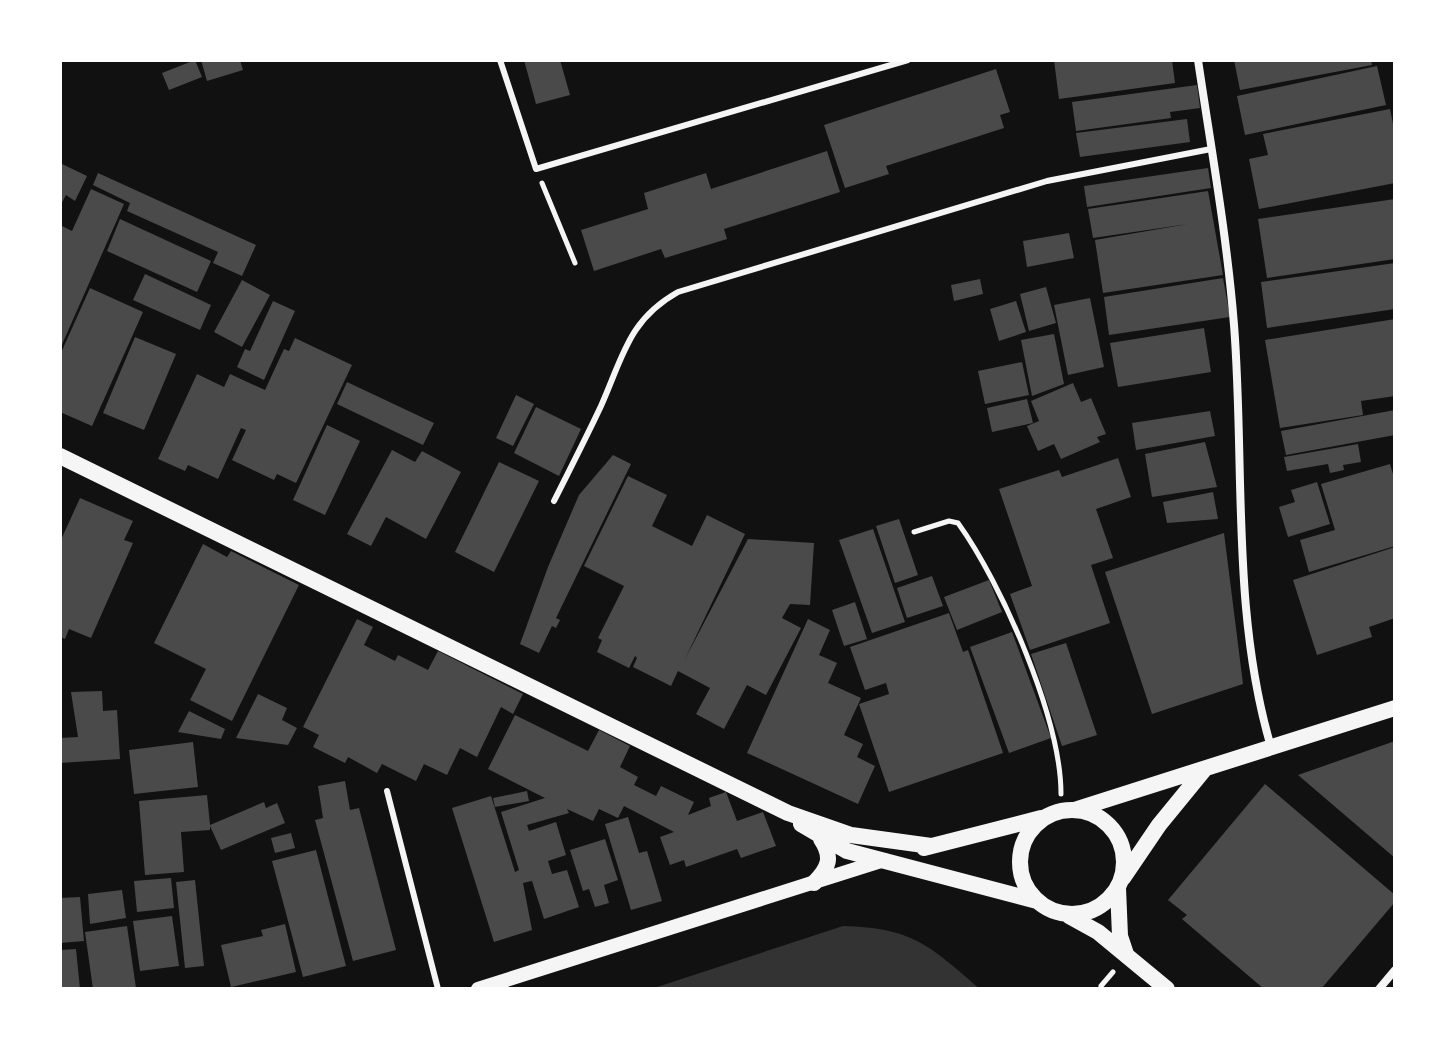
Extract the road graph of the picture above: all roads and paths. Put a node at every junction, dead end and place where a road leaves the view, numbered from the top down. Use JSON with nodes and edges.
{"nodes":[{"id":1,"x":500,"y":60,"type":"edge"},
{"id":2,"x":908,"y":60,"type":"edge"},
{"id":3,"x":1198,"y":60,"type":"edge"},
{"id":4,"x":1211,"y":149,"type":"junction"},
{"id":5,"x":536,"y":169,"type":"junction"},
{"id":6,"x":575,"y":263,"type":"dead end"},
{"id":7,"x":60,"y":456,"type":"edge"},
{"id":8,"x":554,"y":501,"type":"dead end"},
{"id":9,"x":914,"y":532,"type":"dead end"},
{"id":10,"x":1395,"y":708,"type":"edge"},
{"id":11,"x":1272,"y":748,"type":"junction"},
{"id":12,"x":1204,"y":770,"type":"junction"},
{"id":13,"x":387,"y":791,"type":"dead end"},
{"id":14,"x":1067,"y":810,"type":"junction"},
{"id":15,"x":788,"y":813,"type":"junction"},
{"id":16,"x":1044,"y":818,"type":"junction"},
{"id":17,"x":821,"y":839,"type":"junction"},
{"id":18,"x":931,"y":846,"type":"junction"},
{"id":19,"x":884,"y":860,"type":"junction"},
{"id":20,"x":814,"y":883,"type":"junction"},
{"id":21,"x":1120,"y":884,"type":"junction"},
{"id":22,"x":1037,"y":901,"type":"junction"},
{"id":23,"x":1066,"y":915,"type":"junction"},
{"id":24,"x":1126,"y":955,"type":"junction"},
{"id":25,"x":1395,"y":970,"type":"edge"},
{"id":26,"x":438,"y":989,"type":"edge"},
{"id":27,"x":478,"y":989,"type":"edge"},
{"id":28,"x":1167,"y":989,"type":"edge"},
{"id":29,"x":1379,"y":989,"type":"edge"}],
"edges":[{"from":1,"to":5,"type":"lane"},
{"from":2,"to":5,"type":"lane"},
{"from":3,"to":4,"type":"street"},
{"from":4,"to":8,"type":"lane"},
{"from":4,"to":11,"type":"street"},
{"from":5,"to":6,"type":"path"},
{"from":7,"to":15,"type":"main road"},
{"from":9,"to":14,"type":"path"},
{"from":10,"to":11,"type":"main road"},
{"from":11,"to":12,"type":"main road"},
{"from":12,"to":14,"type":"main road"},
{"from":12,"to":21,"type":"main road"},
{"from":13,"to":26,"type":"lane"},
{"from":14,"to":16,"type":"main road"},
{"from":14,"to":21,"type":"main road"},
{"from":15,"to":17,"type":"main road"},
{"from":15,"to":18,"type":"main road"},
{"from":16,"to":18,"type":"main road"},
{"from":16,"to":22,"type":"main road"},
{"from":17,"to":19,"type":"main road"},
{"from":17,"to":20,"type":"main road"},
{"from":18,"to":19,"type":"main road"},
{"from":19,"to":20,"type":"street"},
{"from":19,"to":22,"type":"main road"},
{"from":20,"to":27,"type":"street"},
{"from":21,"to":23,"type":"main road"},
{"from":21,"to":24,"type":"main road"},
{"from":22,"to":23,"type":"main road"},
{"from":23,"to":24,"type":"main road"},
{"from":24,"to":28,"type":"main road"},
{"from":25,"to":29,"type":"street"}]}
